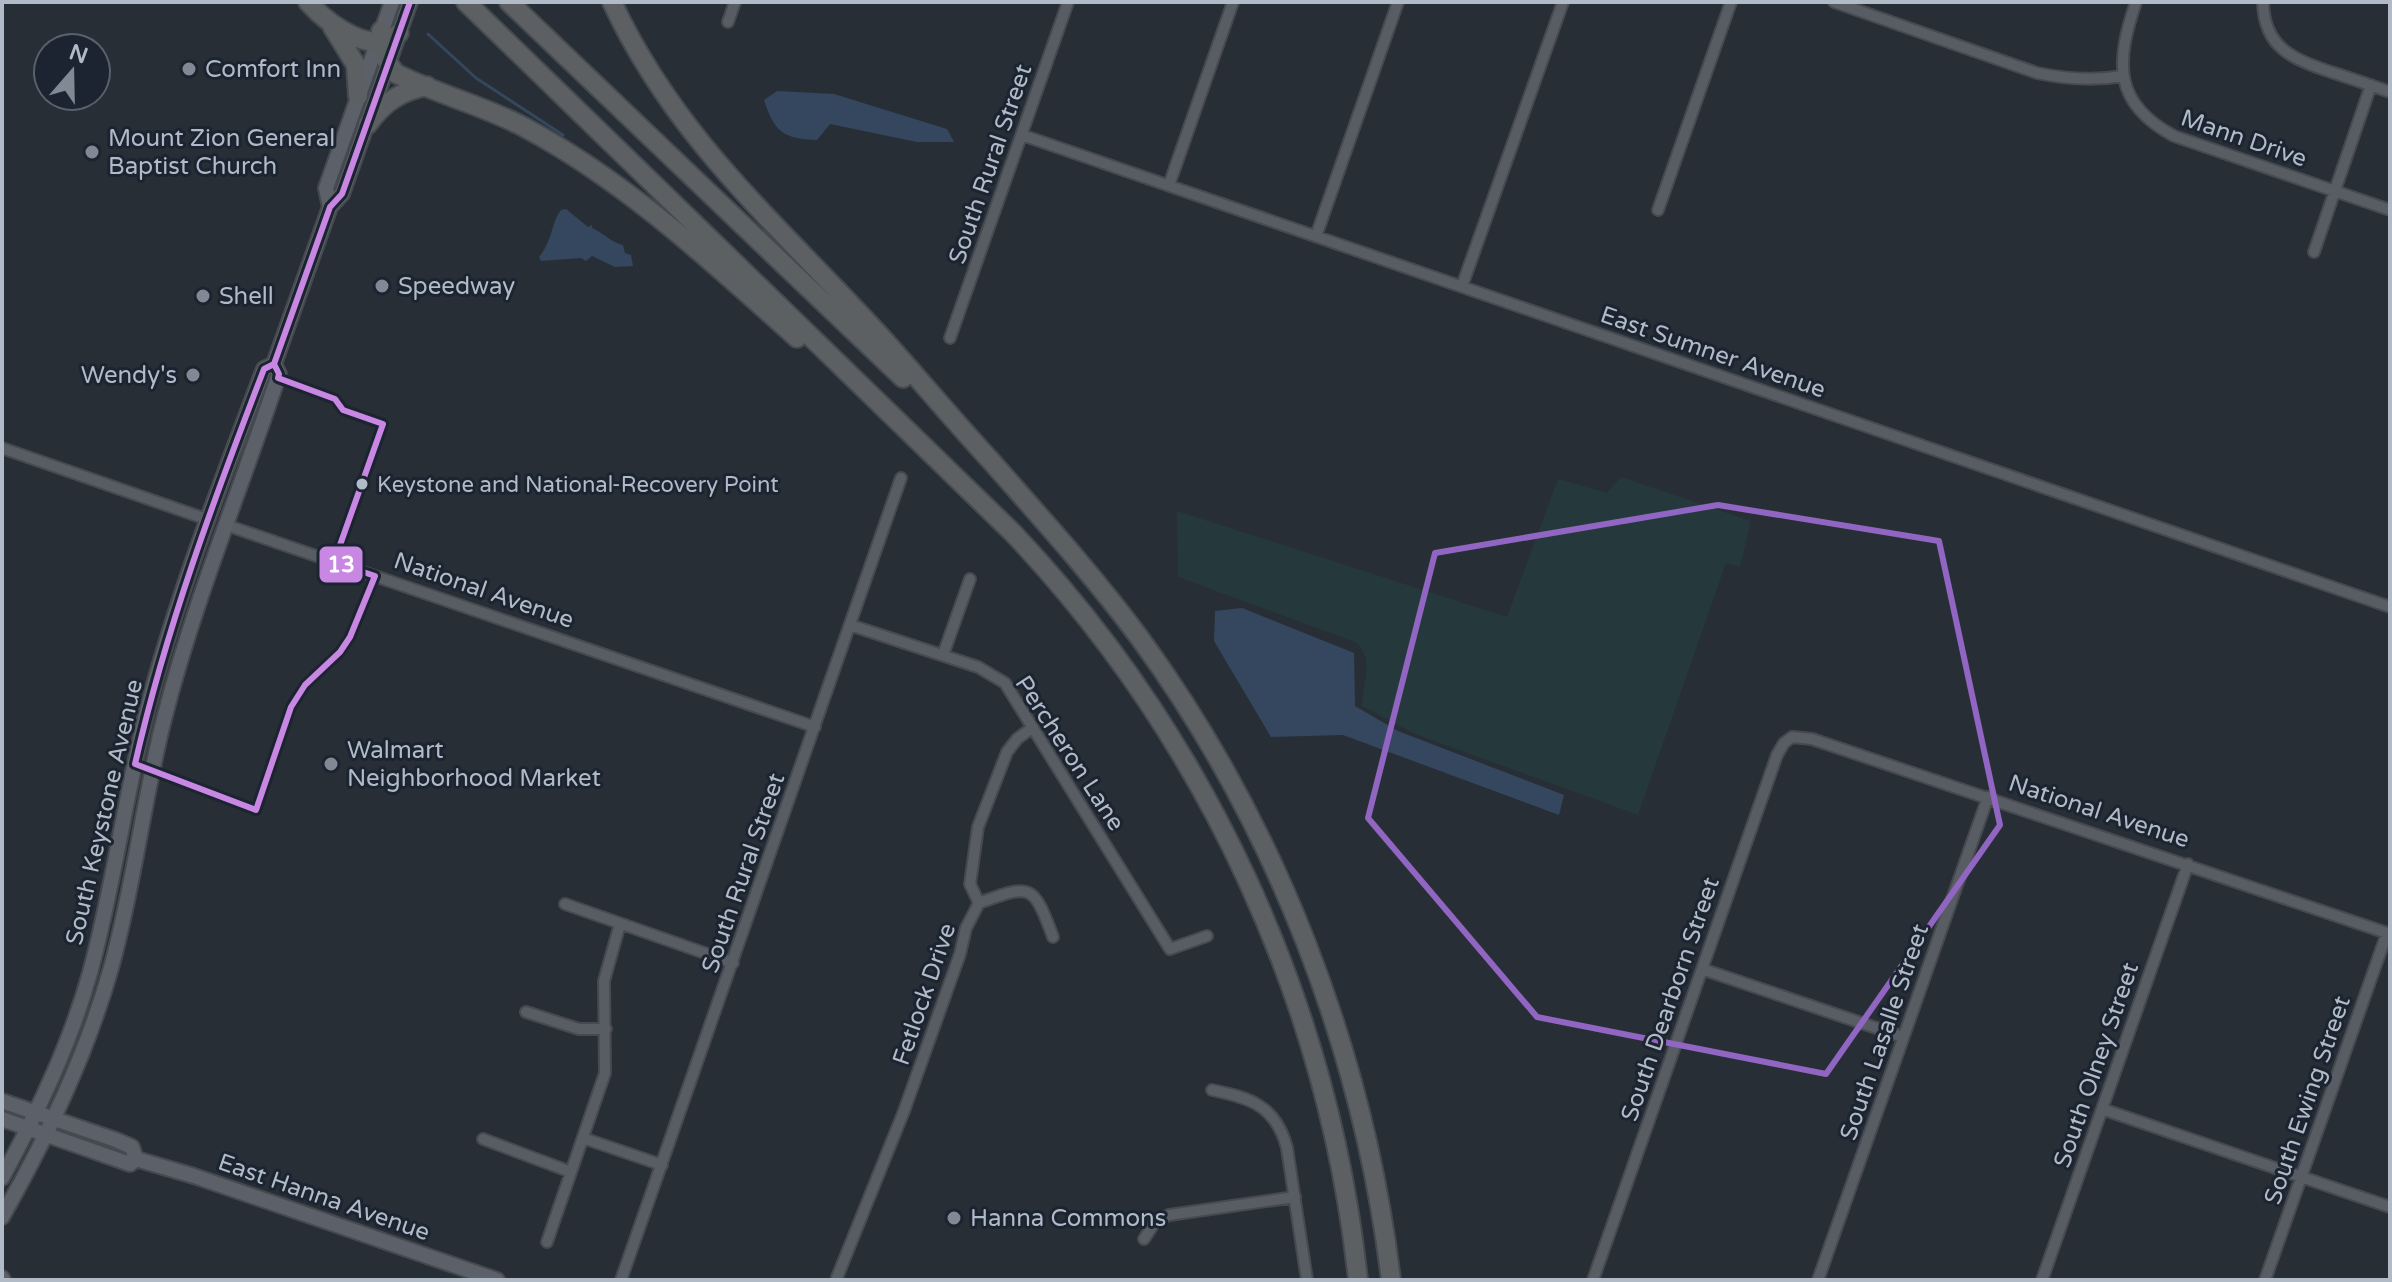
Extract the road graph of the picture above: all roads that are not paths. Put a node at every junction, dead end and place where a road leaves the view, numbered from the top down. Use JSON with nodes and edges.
{"nodes":[{"id":1,"x":308,"y":2,"type":"edge"},
{"id":2,"x":392,"y":2,"type":"edge"},
{"id":3,"x":410,"y":2,"type":"edge"},
{"id":4,"x":466,"y":2,"type":"edge"},
{"id":5,"x":509,"y":2,"type":"edge"},
{"id":6,"x":612,"y":2,"type":"edge"},
{"id":7,"x":735,"y":2,"type":"edge"},
{"id":8,"x":1068,"y":2,"type":"edge"},
{"id":9,"x":1233,"y":2,"type":"edge"},
{"id":10,"x":1398,"y":2,"type":"edge"},
{"id":11,"x":1563,"y":2,"type":"edge"},
{"id":12,"x":1731,"y":2,"type":"edge"},
{"id":13,"x":1834,"y":2,"type":"edge"},
{"id":14,"x":2136,"y":2,"type":"edge"},
{"id":15,"x":2263,"y":2,"type":"edge"},
{"id":16,"x":325,"y":18,"type":"junction"},
{"id":17,"x":728,"y":22,"type":"dead end"},
{"id":18,"x":385,"y":37,"type":"junction"},
{"id":19,"x":389,"y":66,"type":"junction"},
{"id":20,"x":2123,"y":76,"type":"junction"},
{"id":21,"x":2371,"y":85,"type":"junction"},
{"id":22,"x":428,"y":86,"type":"junction"},
{"id":23,"x":2390,"y":92,"type":"edge"},
{"id":24,"x":358,"y":96,"type":"junction"},
{"id":25,"x":368,"y":124,"type":"junction"},
{"id":26,"x":1022,"y":135,"type":"junction"},
{"id":27,"x":1169,"y":185,"type":"junction"},
{"id":28,"x":2335,"y":191,"type":"junction"},
{"id":29,"x":330,"y":207,"type":"junction"},
{"id":30,"x":1658,"y":210,"type":"dead end"},
{"id":31,"x":2390,"y":210,"type":"edge"},
{"id":32,"x":1316,"y":236,"type":"junction"},
{"id":33,"x":2314,"y":252,"type":"dead end"},
{"id":34,"x":1462,"y":286,"type":"junction"},
{"id":35,"x":950,"y":338,"type":"dead end"},
{"id":36,"x":274,"y":364,"type":"junction"},
{"id":37,"x":2,"y":448,"type":"edge"},
{"id":38,"x":990,"y":460,"type":"junction"},
{"id":39,"x":901,"y":478,"type":"dead end"},
{"id":40,"x":961,"y":482,"type":"junction"},
{"id":41,"x":209,"y":520,"type":"junction"},
{"id":42,"x":226,"y":525,"type":"junction"},
{"id":43,"x":970,"y":579,"type":"dead end"},
{"id":44,"x":2390,"y":607,"type":"edge"},
{"id":45,"x":850,"y":625,"type":"junction"},
{"id":46,"x":943,"y":655,"type":"junction"},
{"id":47,"x":815,"y":727,"type":"junction"},
{"id":48,"x":1033,"y":727,"type":"junction"},
{"id":49,"x":1792,"y":737,"type":"joint"},
{"id":50,"x":1988,"y":797,"type":"junction"},
{"id":51,"x":123,"y":824,"type":"junction"},
{"id":52,"x":141,"y":827,"type":"junction"},
{"id":53,"x":2188,"y":864,"type":"junction"},
{"id":54,"x":979,"y":903,"type":"junction"},
{"id":55,"x":565,"y":904,"type":"dead end"},
{"id":56,"x":620,"y":924,"type":"junction"},
{"id":57,"x":2388,"y":933,"type":"edge"},
{"id":58,"x":1207,"y":936,"type":"dead end"},
{"id":59,"x":1053,"y":937,"type":"dead end"},
{"id":60,"x":733,"y":963,"type":"junction"},
{"id":61,"x":1702,"y":969,"type":"junction"},
{"id":62,"x":526,"y":1012,"type":"dead end"},
{"id":63,"x":606,"y":1029,"type":"junction"},
{"id":64,"x":1903,"y":1037,"type":"junction"},
{"id":65,"x":1212,"y":1090,"type":"dead end"},
{"id":66,"x":2,"y":1101,"type":"edge"},
{"id":67,"x":2102,"y":1109,"type":"junction"},
{"id":68,"x":36,"y":1111,"type":"junction"},
{"id":69,"x":2,"y":1119,"type":"edge"},
{"id":70,"x":54,"y":1119,"type":"junction"},
{"id":71,"x":27,"y":1128,"type":"junction"},
{"id":72,"x":46,"y":1136,"type":"junction"},
{"id":73,"x":583,"y":1138,"type":"junction"},
{"id":74,"x":483,"y":1139,"type":"dead end"},
{"id":75,"x":136,"y":1159,"type":"junction"},
{"id":76,"x":662,"y":1165,"type":"junction"},
{"id":77,"x":571,"y":1172,"type":"junction"},
{"id":78,"x":2302,"y":1177,"type":"junction"},
{"id":79,"x":2,"y":1178,"type":"edge"},
{"id":80,"x":1295,"y":1197,"type":"junction"},
{"id":81,"x":2390,"y":1207,"type":"edge"},
{"id":82,"x":2,"y":1217,"type":"edge"},
{"id":83,"x":1144,"y":1239,"type":"dead end"},
{"id":84,"x":547,"y":1242,"type":"dead end"},
{"id":85,"x":497,"y":1280,"type":"edge"},
{"id":86,"x":621,"y":1280,"type":"edge"},
{"id":87,"x":836,"y":1280,"type":"edge"},
{"id":88,"x":1307,"y":1280,"type":"edge"},
{"id":89,"x":1358,"y":1280,"type":"edge"},
{"id":90,"x":1391,"y":1280,"type":"edge"},
{"id":91,"x":1593,"y":1280,"type":"edge"},
{"id":92,"x":1818,"y":1280,"type":"edge"},
{"id":93,"x":2042,"y":1280,"type":"edge"},
{"id":94,"x":2265,"y":1280,"type":"edge"}],
"edges":[{"from":1,"to":16,"type":"highway"},
{"from":2,"to":18,"type":"main road","name":"South Keystone Avenue"},
{"from":3,"to":18,"type":"main road","name":"South Keystone Avenue"},
{"from":4,"to":40,"type":"highway"},
{"from":5,"to":38,"type":"highway"},
{"from":6,"to":38,"type":"highway"},
{"from":7,"to":17,"type":"street"},
{"from":8,"to":26,"type":"street","name":"South Rural Street"},
{"from":9,"to":27,"type":"street"},
{"from":10,"to":32,"type":"street"},
{"from":11,"to":34,"type":"street"},
{"from":12,"to":30,"type":"street"},
{"from":13,"to":20,"type":"street"},
{"from":14,"to":20,"type":"street"},
{"from":15,"to":21,"type":"street"},
{"from":16,"to":18,"type":"highway"},
{"from":16,"to":24,"type":"highway"},
{"from":18,"to":19,"type":"highway"},
{"from":18,"to":24,"type":"main road","name":"South Keystone Avenue"},
{"from":19,"to":22,"type":"highway"},
{"from":19,"to":25,"type":"main road","name":"South Keystone Avenue"},
{"from":20,"to":28,"type":"street","name":"Mann Drive"},
{"from":21,"to":23,"type":"street"},
{"from":21,"to":28,"type":"street"},
{"from":22,"to":25,"type":"highway"},
{"from":22,"to":40,"type":"highway"},
{"from":24,"to":29,"type":"main road","name":"South Keystone Avenue"},
{"from":25,"to":29,"type":"main road","name":"South Keystone Avenue"},
{"from":26,"to":27,"type":"street","name":"East Sumner Avenue"},
{"from":26,"to":35,"type":"street","name":"South Rural Street"},
{"from":27,"to":32,"type":"street","name":"East Sumner Avenue"},
{"from":28,"to":31,"type":"street","name":"Mann Drive"},
{"from":28,"to":33,"type":"street"},
{"from":29,"to":36,"type":"main road","name":"South Keystone Avenue"},
{"from":32,"to":34,"type":"street","name":"East Sumner Avenue"},
{"from":34,"to":44,"type":"street","name":"East Sumner Avenue"},
{"from":36,"to":41,"type":"main road","name":"South Keystone Avenue"},
{"from":36,"to":42,"type":"main road","name":"South Keystone Avenue"},
{"from":37,"to":41,"type":"street","name":"National Avenue"},
{"from":38,"to":90,"type":"highway"},
{"from":39,"to":45,"type":"street","name":"South Rural Street"},
{"from":40,"to":89,"type":"highway"},
{"from":41,"to":42,"type":"main road","name":"National Avenue"},
{"from":41,"to":51,"type":"main road","name":"South Keystone Avenue"},
{"from":42,"to":47,"type":"street","name":"National Avenue"},
{"from":42,"to":52,"type":"main road","name":"South Keystone Avenue"},
{"from":43,"to":46,"type":"street"},
{"from":45,"to":46,"type":"street","name":"Percheron Lane"},
{"from":45,"to":47,"type":"street","name":"South Rural Street"},
{"from":46,"to":48,"type":"street","name":"Percheron Lane"},
{"from":47,"to":60,"type":"street","name":"South Rural Street"},
{"from":48,"to":54,"type":"street","name":"Fetlock Drive"},
{"from":48,"to":58,"type":"street","name":"Percheron Lane"},
{"from":49,"to":50,"type":"street","name":"National Avenue"},
{"from":49,"to":61,"type":"street","name":"South Dearborn Street"},
{"from":50,"to":53,"type":"street","name":"National Avenue"},
{"from":50,"to":64,"type":"street","name":"South Lasalle Street"},
{"from":51,"to":52,"type":"main road"},
{"from":51,"to":68,"type":"main road","name":"South Keystone Avenue"},
{"from":52,"to":70,"type":"main road","name":"South Keystone Avenue"},
{"from":53,"to":57,"type":"street","name":"National Avenue"},
{"from":53,"to":67,"type":"street","name":"South Olney Street"},
{"from":54,"to":59,"type":"street"},
{"from":54,"to":87,"type":"street","name":"Fetlock Drive"},
{"from":55,"to":56,"type":"street"},
{"from":56,"to":60,"type":"street"},
{"from":56,"to":63,"type":"street"},
{"from":57,"to":78,"type":"street","name":"South Ewing Street"},
{"from":60,"to":76,"type":"street","name":"South Rural Street"},
{"from":61,"to":64,"type":"street"},
{"from":61,"to":91,"type":"street","name":"South Dearborn Street"},
{"from":62,"to":63,"type":"street"},
{"from":63,"to":73,"type":"street"},
{"from":64,"to":92,"type":"street","name":"South Lasalle Street"},
{"from":65,"to":80,"type":"street"},
{"from":66,"to":68,"type":"main road","name":"East Hanna Avenue"},
{"from":67,"to":78,"type":"street"},
{"from":67,"to":93,"type":"street","name":"South Olney Street"},
{"from":68,"to":70,"type":"main road","name":"East Hanna Avenue"},
{"from":68,"to":71,"type":"main road","name":"South Keystone Avenue"},
{"from":69,"to":71,"type":"main road","name":"East Hanna Avenue"},
{"from":70,"to":72,"type":"main road","name":"South Keystone Avenue"},
{"from":70,"to":75,"type":"main road","name":"East Hanna Avenue"},
{"from":71,"to":72,"type":"main road","name":"East Hanna Avenue"},
{"from":71,"to":79,"type":"main road","name":"South Keystone Avenue"},
{"from":72,"to":75,"type":"main road","name":"East Hanna Avenue"},
{"from":72,"to":82,"type":"main road","name":"South Keystone Avenue"},
{"from":73,"to":76,"type":"street"},
{"from":73,"to":77,"type":"street"},
{"from":74,"to":77,"type":"street"},
{"from":75,"to":85,"type":"main road","name":"East Hanna Avenue"},
{"from":76,"to":86,"type":"street","name":"South Rural Street"},
{"from":77,"to":84,"type":"street"},
{"from":78,"to":81,"type":"street"},
{"from":78,"to":94,"type":"street","name":"South Ewing Street"},
{"from":80,"to":83,"type":"street"},
{"from":80,"to":88,"type":"street"}]}
